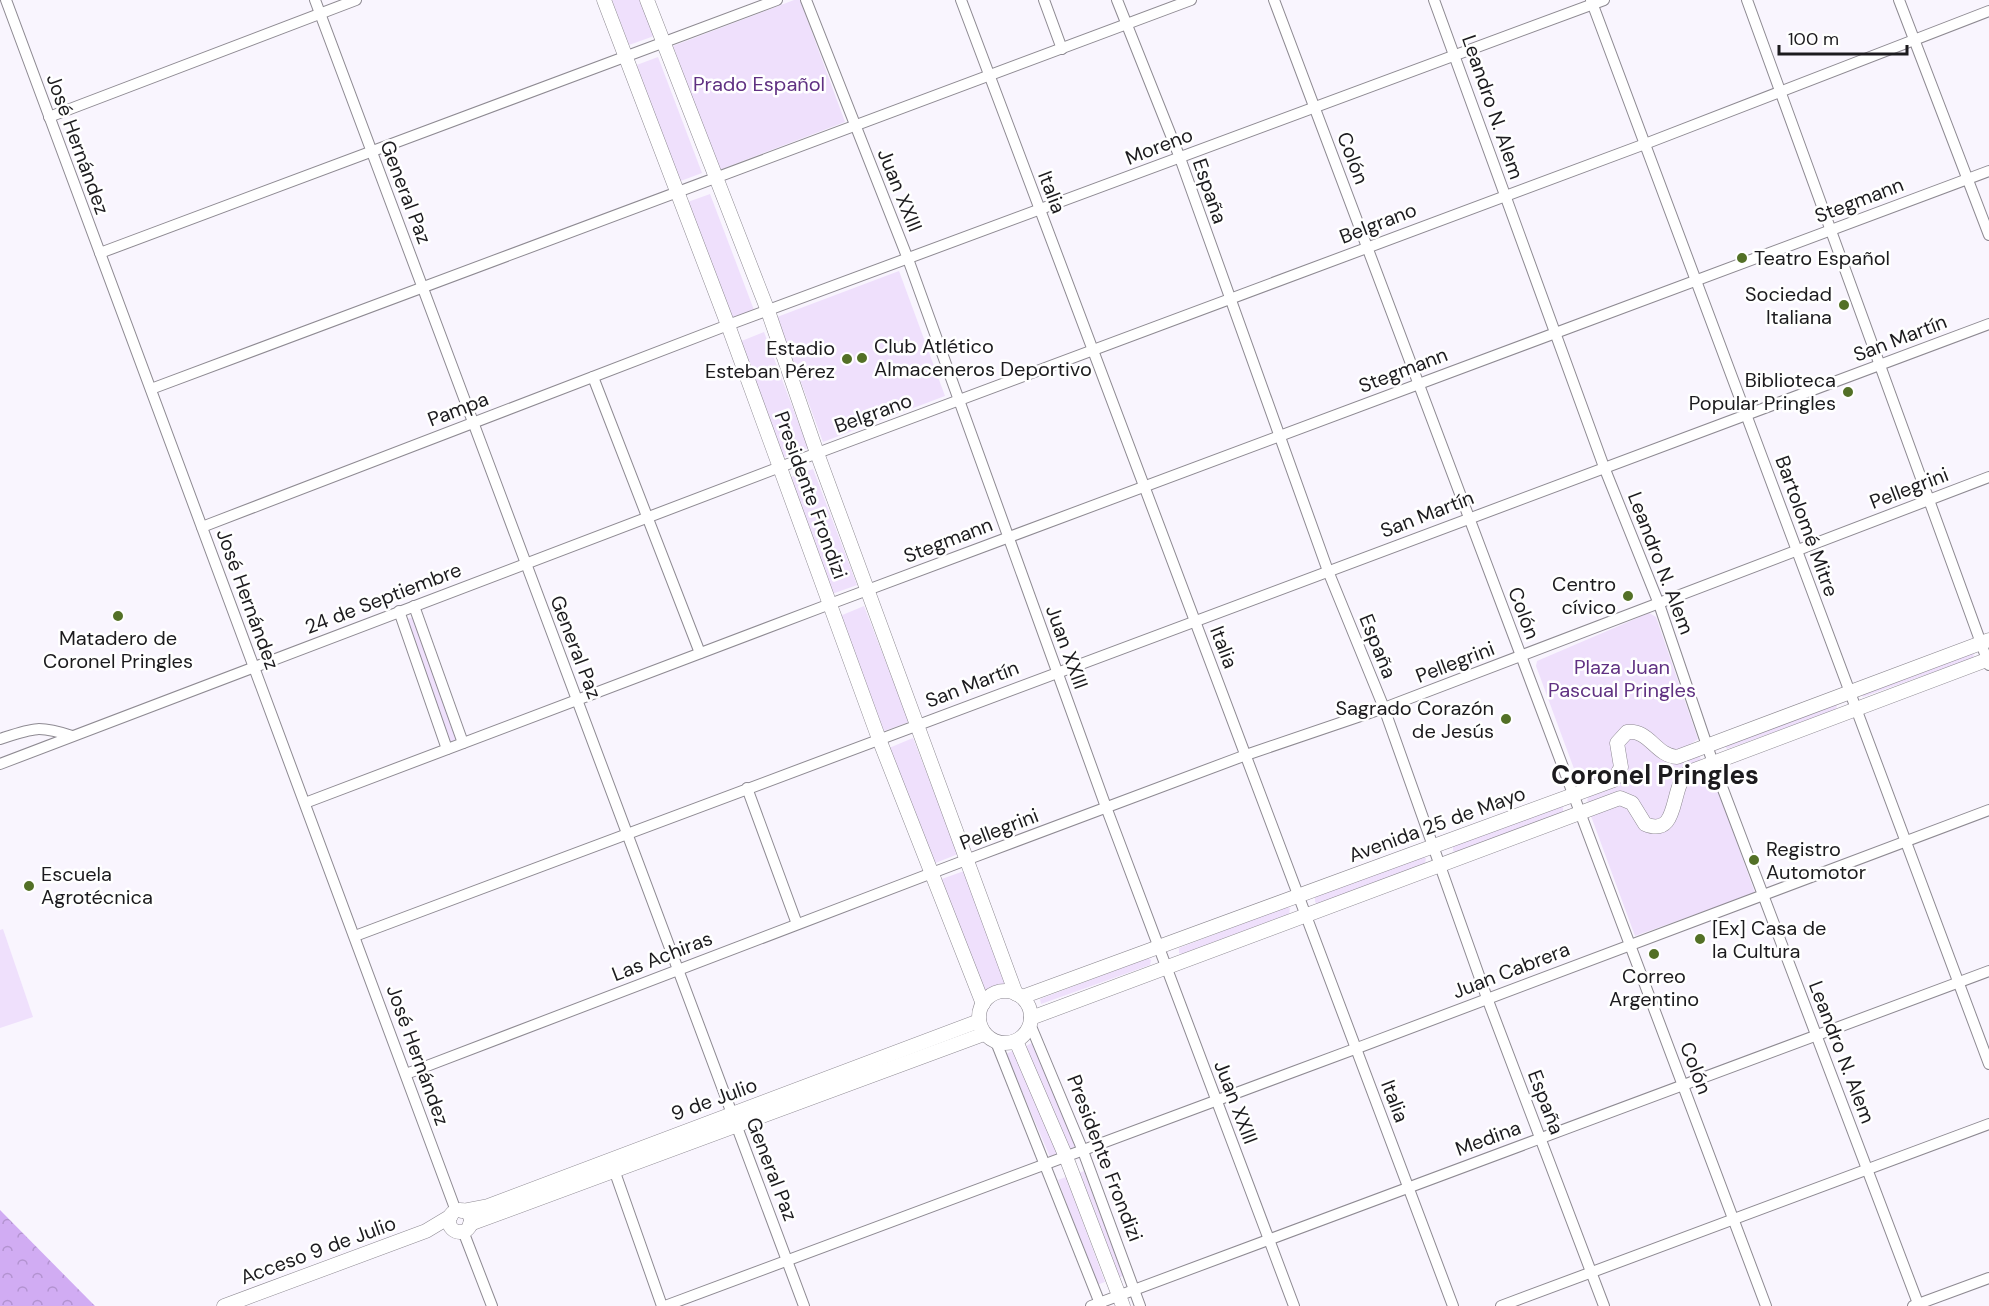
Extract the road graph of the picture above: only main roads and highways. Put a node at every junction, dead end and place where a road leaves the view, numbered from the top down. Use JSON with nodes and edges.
{"nodes":[{"id":1,"x":604,"y":0,"type":"edge"},
{"id":2,"x":647,"y":0,"type":"edge"},
{"id":3,"x":1985,"y":641,"type":"edge"},
{"id":4,"x":1988,"y":661,"type":"edge"},
{"id":5,"x":1019,"y":995,"type":"junction"},
{"id":6,"x":982,"y":1004,"type":"junction"},
{"id":7,"x":1031,"y":1021,"type":"junction"},
{"id":8,"x":981,"y":1027,"type":"junction"},
{"id":9,"x":1016,"y":1041,"type":"junction"},
{"id":10,"x":612,"y":1164,"type":"junction"},
{"id":11,"x":456,"y":1212,"type":"junction"},
{"id":12,"x":463,"y":1228,"type":"junction"},
{"id":13,"x":426,"y":1231,"type":"junction"},
{"id":14,"x":1121,"y":1301,"type":"edge"},
{"id":15,"x":224,"y":1306,"type":"edge"}],
"edges":[{"from":1,"to":6,"type":"main road","name":"Presidente Frondizi"},
{"from":2,"to":5,"type":"main road","name":"Presidente Frondizi"},
{"from":3,"to":5,"type":"main road","name":"Avenida 25 de Mayo"},
{"from":4,"to":7,"type":"main road","name":"Avenida 25 de Mayo"},
{"from":5,"to":6,"type":"main road"},
{"from":5,"to":7,"type":"main road"},
{"from":6,"to":8,"type":"main road"},
{"from":7,"to":9,"type":"main road"},
{"from":8,"to":9,"type":"main road"},
{"from":8,"to":10,"type":"main road","name":"9 de Julio"},
{"from":9,"to":14,"type":"main road","name":"Presidente Frondizi"},
{"from":10,"to":11,"type":"main road","name":"9 de Julio"},
{"from":10,"to":12,"type":"main road","name":"9 de Julio"},
{"from":11,"to":12,"type":"main road"},
{"from":11,"to":12,"type":"main road"},
{"from":11,"to":13,"type":"main road","name":"Acceso 9 de Julio"},
{"from":12,"to":13,"type":"main road","name":"Acceso 9 de Julio"},
{"from":13,"to":15,"type":"main road","name":"Acceso 9 de Julio"}]}
